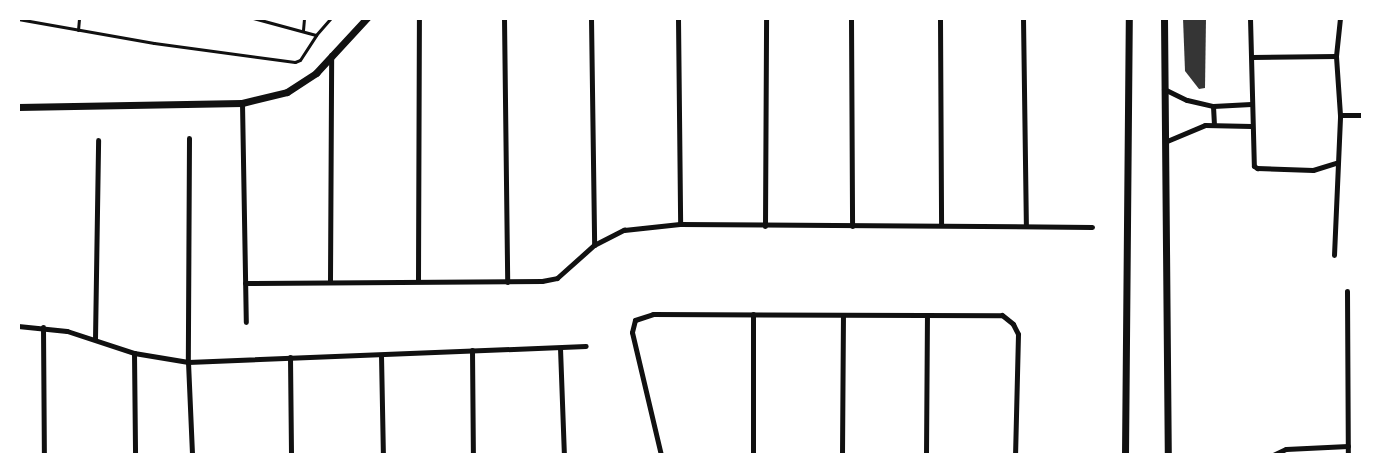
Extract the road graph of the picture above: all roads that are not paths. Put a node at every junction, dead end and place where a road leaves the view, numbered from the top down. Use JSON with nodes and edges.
{"nodes":[{"id":1,"x":80,"y":18,"type":"edge"},
{"id":2,"x":253,"y":18,"type":"edge"},
{"id":3,"x":304,"y":18,"type":"edge"},
{"id":4,"x":331,"y":18,"type":"edge"},
{"id":5,"x":367,"y":18,"type":"edge"},
{"id":6,"x":419,"y":18,"type":"edge"},
{"id":7,"x":504,"y":18,"type":"edge"},
{"id":8,"x":591,"y":18,"type":"edge"},
{"id":9,"x":678,"y":18,"type":"edge"},
{"id":10,"x":766,"y":18,"type":"edge"},
{"id":11,"x":851,"y":18,"type":"edge"},
{"id":12,"x":940,"y":18,"type":"edge"},
{"id":13,"x":1023,"y":18,"type":"edge"},
{"id":14,"x":1129,"y":18,"type":"edge"},
{"id":15,"x":1164,"y":18,"type":"edge"},
{"id":16,"x":1250,"y":18,"type":"edge"},
{"id":17,"x":1340,"y":18,"type":"edge"},
{"id":18,"x":18,"y":20,"type":"edge"},
{"id":19,"x":262,"y":20,"type":"edge"},
{"id":20,"x":78,"y":30,"type":"junction"},
{"id":21,"x":303,"y":30,"type":"junction"},
{"id":22,"x":316,"y":34,"type":"junction"},
{"id":23,"x":331,"y":54,"type":"junction"},
{"id":24,"x":1336,"y":56,"type":"junction"},
{"id":25,"x":1252,"y":57,"type":"junction"},
{"id":26,"x":1164,"y":89,"type":"junction"},
{"id":27,"x":242,"y":103,"type":"junction"},
{"id":28,"x":1251,"y":104,"type":"junction"},
{"id":29,"x":1213,"y":106,"type":"junction"},
{"id":30,"x":18,"y":107,"type":"edge"},
{"id":31,"x":1340,"y":115,"type":"junction"},
{"id":32,"x":1363,"y":115,"type":"edge"},
{"id":33,"x":1214,"y":123,"type":"junction"},
{"id":34,"x":1251,"y":126,"type":"junction"},
{"id":35,"x":189,"y":138,"type":"dead end"},
{"id":36,"x":98,"y":140,"type":"dead end"},
{"id":37,"x":1167,"y":141,"type":"junction"},
{"id":38,"x":1336,"y":163,"type":"junction"},
{"id":39,"x":680,"y":224,"type":"junction"},
{"id":40,"x":941,"y":225,"type":"junction"},
{"id":41,"x":765,"y":226,"type":"junction"},
{"id":42,"x":852,"y":226,"type":"junction"},
{"id":43,"x":1026,"y":226,"type":"junction"},
{"id":44,"x":1092,"y":227,"type":"dead end"},
{"id":45,"x":594,"y":245,"type":"junction"},
{"id":46,"x":1334,"y":255,"type":"dead end"},
{"id":47,"x":418,"y":280,"type":"junction"},
{"id":48,"x":330,"y":281,"type":"junction"},
{"id":49,"x":507,"y":282,"type":"junction"},
{"id":50,"x":245,"y":283,"type":"junction"},
{"id":51,"x":1347,"y":291,"type":"dead end"},
{"id":52,"x":753,"y":314,"type":"junction"},
{"id":53,"x":843,"y":315,"type":"junction"},
{"id":54,"x":927,"y":316,"type":"junction"},
{"id":55,"x":246,"y":322,"type":"dead end"},
{"id":56,"x":18,"y":326,"type":"edge"},
{"id":57,"x":43,"y":327,"type":"junction"},
{"id":58,"x":95,"y":339,"type":"junction"},
{"id":59,"x":586,"y":346,"type":"dead end"},
{"id":60,"x":560,"y":348,"type":"junction"},
{"id":61,"x":472,"y":350,"type":"junction"},
{"id":62,"x":134,"y":353,"type":"junction"},
{"id":63,"x":381,"y":355,"type":"junction"},
{"id":64,"x":290,"y":357,"type":"junction"},
{"id":65,"x":188,"y":362,"type":"junction"},
{"id":66,"x":1348,"y":446,"type":"junction"},
{"id":67,"x":44,"y":455,"type":"edge"},
{"id":68,"x":135,"y":455,"type":"edge"},
{"id":69,"x":192,"y":455,"type":"edge"},
{"id":70,"x":291,"y":455,"type":"edge"},
{"id":71,"x":383,"y":455,"type":"edge"},
{"id":72,"x":473,"y":455,"type":"edge"},
{"id":73,"x":564,"y":455,"type":"edge"},
{"id":74,"x":661,"y":455,"type":"edge"},
{"id":75,"x":753,"y":455,"type":"edge"},
{"id":76,"x":842,"y":455,"type":"edge"},
{"id":77,"x":926,"y":455,"type":"edge"},
{"id":78,"x":1015,"y":455,"type":"edge"},
{"id":79,"x":1125,"y":455,"type":"edge"},
{"id":80,"x":1168,"y":455,"type":"edge"},
{"id":81,"x":1273,"y":455,"type":"edge"},
{"id":82,"x":1348,"y":455,"type":"edge"}],
"edges":[{"from":1,"to":20,"type":"lane"},
{"from":2,"to":19,"type":"lane"},
{"from":3,"to":21,"type":"lane"},
{"from":4,"to":22,"type":"lane"},
{"from":5,"to":23,"type":"street"},
{"from":6,"to":47,"type":"street"},
{"from":7,"to":49,"type":"street"},
{"from":8,"to":45,"type":"street"},
{"from":9,"to":39,"type":"street"},
{"from":10,"to":41,"type":"street"},
{"from":11,"to":42,"type":"street"},
{"from":12,"to":40,"type":"street"},
{"from":13,"to":43,"type":"street"},
{"from":14,"to":79,"type":"street"},
{"from":15,"to":26,"type":"street"},
{"from":16,"to":25,"type":"street"},
{"from":17,"to":24,"type":"street"},
{"from":18,"to":20,"type":"lane"},
{"from":19,"to":21,"type":"lane"},
{"from":20,"to":22,"type":"lane"},
{"from":21,"to":22,"type":"lane"},
{"from":23,"to":27,"type":"street"},
{"from":23,"to":48,"type":"street"},
{"from":24,"to":25,"type":"street"},
{"from":24,"to":31,"type":"street"},
{"from":25,"to":28,"type":"street"},
{"from":26,"to":29,"type":"street"},
{"from":26,"to":37,"type":"street"},
{"from":27,"to":30,"type":"street"},
{"from":27,"to":50,"type":"street"},
{"from":28,"to":29,"type":"street"},
{"from":28,"to":34,"type":"street"},
{"from":29,"to":33,"type":"street"},
{"from":31,"to":32,"type":"street"},
{"from":31,"to":38,"type":"street"},
{"from":33,"to":34,"type":"street"},
{"from":33,"to":37,"type":"street"},
{"from":34,"to":38,"type":"street"},
{"from":35,"to":65,"type":"street"},
{"from":36,"to":58,"type":"street"},
{"from":37,"to":80,"type":"street"},
{"from":38,"to":46,"type":"street"},
{"from":39,"to":41,"type":"street"},
{"from":39,"to":45,"type":"street"},
{"from":40,"to":42,"type":"street"},
{"from":40,"to":43,"type":"street"},
{"from":41,"to":42,"type":"street"},
{"from":43,"to":44,"type":"street"},
{"from":45,"to":49,"type":"street"},
{"from":47,"to":48,"type":"street"},
{"from":47,"to":49,"type":"street"},
{"from":48,"to":50,"type":"street"},
{"from":50,"to":55,"type":"street"},
{"from":51,"to":66,"type":"street"},
{"from":52,"to":53,"type":"street"},
{"from":52,"to":74,"type":"street"},
{"from":52,"to":75,"type":"street"},
{"from":53,"to":54,"type":"street"},
{"from":53,"to":76,"type":"street"},
{"from":54,"to":77,"type":"street"},
{"from":54,"to":78,"type":"street"},
{"from":56,"to":57,"type":"street"},
{"from":57,"to":58,"type":"street"},
{"from":57,"to":67,"type":"street"},
{"from":58,"to":62,"type":"street"},
{"from":59,"to":60,"type":"street"},
{"from":60,"to":61,"type":"street"},
{"from":60,"to":73,"type":"street"},
{"from":61,"to":63,"type":"street"},
{"from":61,"to":72,"type":"street"},
{"from":62,"to":65,"type":"street"},
{"from":62,"to":68,"type":"street"},
{"from":63,"to":64,"type":"street"},
{"from":63,"to":71,"type":"street"},
{"from":64,"to":65,"type":"street"},
{"from":64,"to":70,"type":"street"},
{"from":65,"to":69,"type":"street"},
{"from":66,"to":81,"type":"street"},
{"from":66,"to":82,"type":"street"}]}
